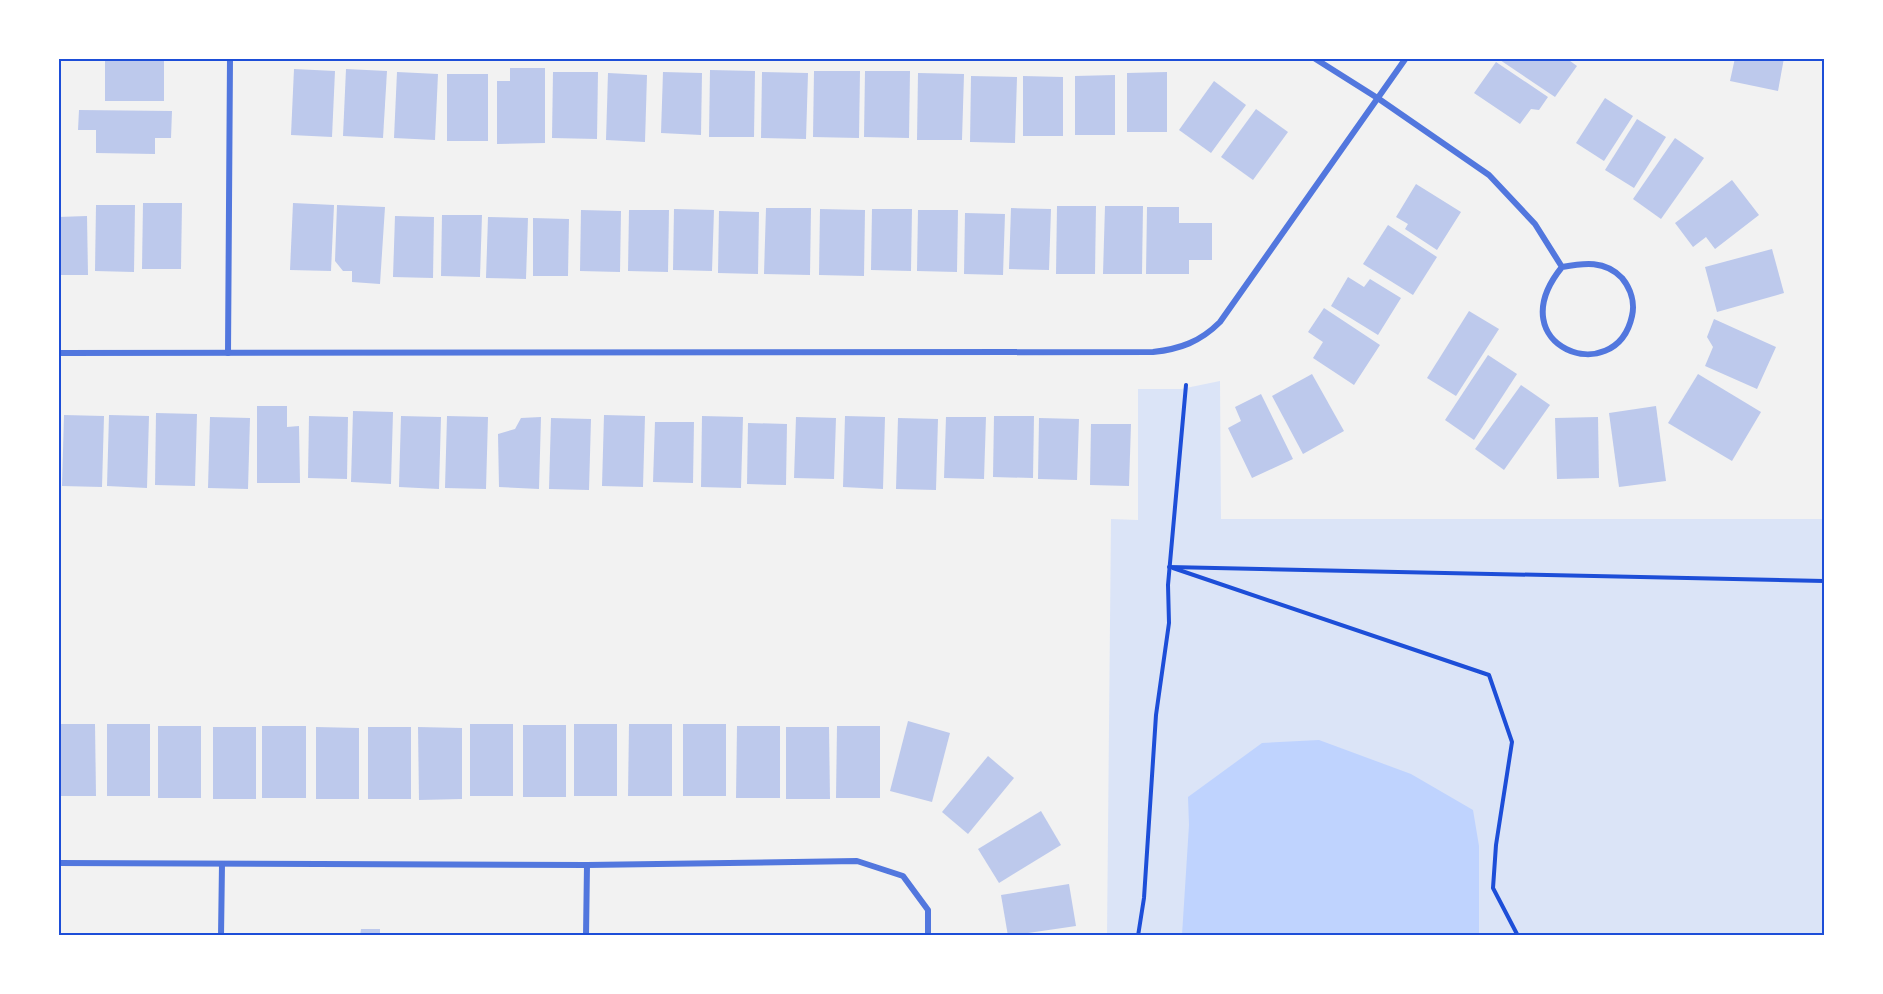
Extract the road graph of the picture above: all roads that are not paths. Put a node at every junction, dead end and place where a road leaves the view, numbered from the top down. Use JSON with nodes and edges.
{"nodes":[{"id":1,"x":230,"y":58,"type":"edge"},
{"id":2,"x":1314,"y":58,"type":"edge"},
{"id":3,"x":1406,"y":58,"type":"edge"},
{"id":4,"x":1379,"y":99,"type":"junction"},
{"id":5,"x":1562,"y":267,"type":"junction"},
{"id":6,"x":58,"y":353,"type":"edge"},
{"id":7,"x":228,"y":353,"type":"junction"},
{"id":8,"x":58,"y":863,"type":"edge"},
{"id":9,"x":222,"y":864,"type":"junction"},
{"id":10,"x":587,"y":865,"type":"junction"},
{"id":11,"x":221,"y":936,"type":"edge"},
{"id":12,"x":586,"y":936,"type":"edge"},
{"id":13,"x":928,"y":936,"type":"edge"}],
"edges":[{"from":1,"to":7,"type":"street"},
{"from":2,"to":4,"type":"street"},
{"from":3,"to":4,"type":"street"},
{"from":4,"to":5,"type":"street"},
{"from":4,"to":7,"type":"street"},
{"from":5,"to":5,"type":"street"},
{"from":6,"to":7,"type":"street"},
{"from":8,"to":9,"type":"street"},
{"from":9,"to":10,"type":"street"},
{"from":9,"to":11,"type":"street"},
{"from":10,"to":12,"type":"street"},
{"from":10,"to":13,"type":"street"}]}
